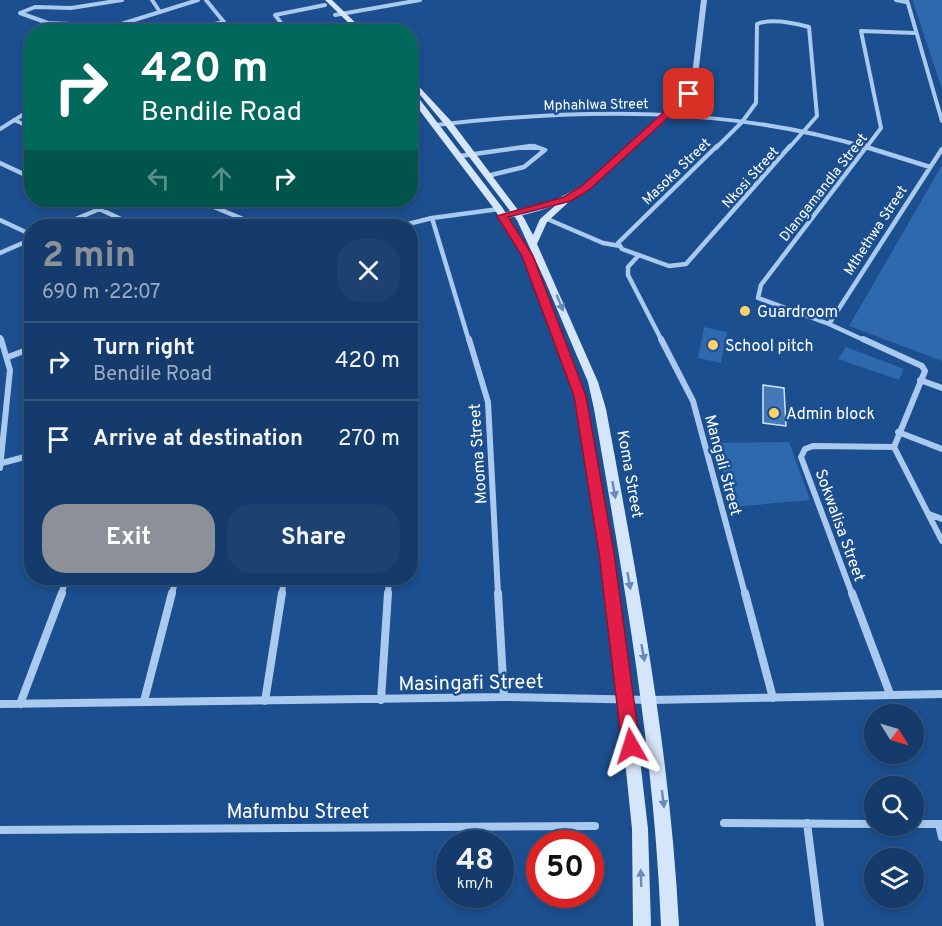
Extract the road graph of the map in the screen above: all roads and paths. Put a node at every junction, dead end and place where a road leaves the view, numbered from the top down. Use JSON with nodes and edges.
{"nodes":[{"id":1,"x":122,"y":0,"type":"edge"},
{"id":2,"x":152,"y":0,"type":"edge"},
{"id":3,"x":198,"y":0,"type":"edge"},
{"id":4,"x":206,"y":0,"type":"edge"},
{"id":5,"x":383,"y":0,"type":"edge"},
{"id":6,"x":420,"y":0,"type":"edge"},
{"id":7,"x":704,"y":0,"type":"edge"},
{"id":8,"x":896,"y":0,"type":"edge"},
{"id":9,"x":907,"y":1,"type":"edge"},
{"id":10,"x":324,"y":2,"type":"edge"},
{"id":11,"x":389,"y":6,"type":"junction"},
{"id":12,"x":160,"y":12,"type":"junction"},
{"id":13,"x":338,"y":14,"type":"junction"},
{"id":14,"x":224,"y":22,"type":"joint"},
{"id":15,"x":48,"y":24,"type":"edge"},
{"id":16,"x":119,"y":24,"type":"edge"},
{"id":17,"x":215,"y":24,"type":"edge"},
{"id":18,"x":282,"y":24,"type":"edge"},
{"id":19,"x":346,"y":24,"type":"edge"},
{"id":20,"x":351,"y":24,"type":"edge"},
{"id":21,"x":806,"y":25,"type":"joint"},
{"id":22,"x":915,"y":33,"type":"junction"},
{"id":23,"x":418,"y":88,"type":"edge"},
{"id":24,"x":418,"y":103,"type":"edge"},
{"id":25,"x":671,"y":113,"type":"junction"},
{"id":26,"x":24,"y":114,"type":"edge"},
{"id":27,"x":14,"y":120,"type":"junction"},
{"id":28,"x":942,"y":121,"type":"edge"},
{"id":29,"x":742,"y":122,"type":"junction"},
{"id":30,"x":448,"y":123,"type":"junction"},
{"id":31,"x":24,"y":124,"type":"edge"},
{"id":32,"x":436,"y":125,"type":"junction"},
{"id":33,"x":0,"y":129,"type":"edge"},
{"id":34,"x":806,"y":131,"type":"junction"},
{"id":35,"x":866,"y":148,"type":"junction"},
{"id":36,"x":942,"y":149,"type":"edge"},
{"id":37,"x":471,"y":155,"type":"junction"},
{"id":38,"x":460,"y":156,"type":"junction"},
{"id":39,"x":0,"y":163,"type":"edge"},
{"id":40,"x":930,"y":167,"type":"junction"},
{"id":41,"x":24,"y":174,"type":"edge"},
{"id":42,"x":487,"y":176,"type":"junction"},
{"id":43,"x":568,"y":199,"type":"junction"},
{"id":44,"x":96,"y":207,"type":"edge"},
{"id":45,"x":105,"y":207,"type":"edge"},
{"id":46,"x":214,"y":207,"type":"edge"},
{"id":47,"x":100,"y":209,"type":"junction"},
{"id":48,"x":501,"y":213,"type":"junction"},
{"id":49,"x":516,"y":213,"type":"junction"},
{"id":50,"x":432,"y":218,"type":"junction"},
{"id":51,"x":545,"y":218,"type":"junction"},
{"id":52,"x":76,"y":219,"type":"edge"},
{"id":53,"x":121,"y":219,"type":"edge"},
{"id":54,"x":243,"y":219,"type":"edge"},
{"id":55,"x":0,"y":220,"type":"edge"},
{"id":56,"x":418,"y":222,"type":"edge"},
{"id":57,"x":24,"y":233,"type":"edge"},
{"id":58,"x":24,"y":241,"type":"edge"},
{"id":59,"x":533,"y":244,"type":"junction"},
{"id":60,"x":619,"y":244,"type":"junction"},
{"id":61,"x":0,"y":252,"type":"edge"},
{"id":62,"x":639,"y":255,"type":"junction"},
{"id":63,"x":829,"y":324,"type":"junction"},
{"id":64,"x":0,"y":337,"type":"edge"},
{"id":65,"x":24,"y":351,"type":"edge"},
{"id":66,"x":8,"y":357,"type":"junction"},
{"id":67,"x":920,"y":380,"type":"junction"},
{"id":68,"x":942,"y":388,"type":"edge"},
{"id":69,"x":898,"y":432,"type":"junction"},
{"id":70,"x":894,"y":447,"type":"junction"},
{"id":71,"x":942,"y":449,"type":"edge"},
{"id":72,"x":24,"y":458,"type":"edge"},
{"id":73,"x":1,"y":465,"type":"edge"},
{"id":74,"x":929,"y":513,"type":"junction"},
{"id":75,"x":942,"y":519,"type":"edge"},
{"id":76,"x":942,"y":541,"type":"edge"},
{"id":77,"x":64,"y":585,"type":"edge"},
{"id":78,"x":174,"y":585,"type":"edge"},
{"id":79,"x":283,"y":585,"type":"edge"},
{"id":80,"x":389,"y":585,"type":"edge"},
{"id":81,"x":890,"y":694,"type":"junction"},
{"id":82,"x":942,"y":694,"type":"edge"},
{"id":83,"x":504,"y":697,"type":"junction"},
{"id":84,"x":773,"y":698,"type":"junction"},
{"id":85,"x":625,"y":699,"type":"junction"},
{"id":86,"x":381,"y":700,"type":"junction"},
{"id":87,"x":651,"y":700,"type":"junction"},
{"id":88,"x":144,"y":701,"type":"junction"},
{"id":89,"x":265,"y":701,"type":"junction"},
{"id":90,"x":0,"y":704,"type":"edge"},
{"id":91,"x":20,"y":704,"type":"junction"},
{"id":92,"x":724,"y":823,"type":"dead end"},
{"id":93,"x":807,"y":823,"type":"junction"},
{"id":94,"x":864,"y":824,"type":"edge"},
{"id":95,"x":924,"y":824,"type":"edge"},
{"id":96,"x":940,"y":824,"type":"edge"},
{"id":97,"x":595,"y":826,"type":"dead end"},
{"id":98,"x":0,"y":830,"type":"edge"},
{"id":99,"x":942,"y":837,"type":"edge"},
{"id":100,"x":642,"y":926,"type":"edge"},
{"id":101,"x":670,"y":926,"type":"edge"},
{"id":102,"x":820,"y":926,"type":"edge"}],
"edges":[{"from":1,"to":15,"type":"street"},
{"from":2,"to":12,"type":"street"},
{"from":3,"to":12,"type":"street"},
{"from":4,"to":14,"type":"street"},
{"from":5,"to":11,"type":"street"},
{"from":6,"to":11,"type":"street"},
{"from":7,"to":25,"type":"street"},
{"from":8,"to":9,"type":"street"},
{"from":9,"to":22,"type":"street"},
{"from":10,"to":13,"type":"main road"},
{"from":10,"to":18,"type":"street"},
{"from":11,"to":13,"type":"street"},
{"from":12,"to":16,"type":"street"},
{"from":13,"to":19,"type":"main road"},
{"from":13,"to":20,"type":"main road"},
{"from":14,"to":17,"type":"street"},
{"from":21,"to":29,"type":"street","name":"Masoka Street"},
{"from":21,"to":34,"type":"street","name":"Nkosi Street"},
{"from":22,"to":28,"type":"street"},
{"from":22,"to":35,"type":"street","name":"Dlangamandla Street"},
{"from":23,"to":30,"type":"main road","name":"Koma Street"},
{"from":24,"to":32,"type":"main road"},
{"from":25,"to":29,"type":"street","name":"Mphahlwa Street"},
{"from":25,"to":30,"type":"street","name":"Mphahlwa Street"},
{"from":25,"to":43,"type":"street"},
{"from":26,"to":27,"type":"street"},
{"from":27,"to":31,"type":"street"},
{"from":27,"to":33,"type":"street"},
{"from":29,"to":34,"type":"street","name":"Mphahlwa Street"},
{"from":29,"to":60,"type":"street","name":"Masoka Street"},
{"from":30,"to":32,"type":"street","name":"Mphahlwa Street"},
{"from":30,"to":37,"type":"main road","name":"Koma Street"},
{"from":32,"to":38,"type":"main road"},
{"from":34,"to":35,"type":"street","name":"Mphahlwa Street"},
{"from":34,"to":62,"type":"street","name":"Nkosi Street"},
{"from":35,"to":40,"type":"street","name":"Mphahlwa Street"},
{"from":35,"to":63,"type":"street","name":"Dlangamandla Street"},
{"from":36,"to":40,"type":"street","name":"Mthethwa Street"},
{"from":37,"to":38,"type":"street"},
{"from":37,"to":42,"type":"main road","name":"Koma Street"},
{"from":37,"to":42,"type":"street"},
{"from":38,"to":48,"type":"main road"},
{"from":39,"to":41,"type":"street"},
{"from":40,"to":63,"type":"street","name":"Mthethwa Street"},
{"from":42,"to":49,"type":"main road","name":"Koma Street"},
{"from":43,"to":49,"type":"street"},
{"from":43,"to":51,"type":"main road"},
{"from":44,"to":47,"type":"street"},
{"from":45,"to":47,"type":"street"},
{"from":46,"to":54,"type":"street"},
{"from":47,"to":52,"type":"street"},
{"from":47,"to":53,"type":"street"},
{"from":48,"to":49,"type":"street"},
{"from":48,"to":50,"type":"street"},
{"from":48,"to":85,"type":"main road"},
{"from":49,"to":59,"type":"main road","name":"Koma Street"},
{"from":50,"to":56,"type":"street"},
{"from":50,"to":83,"type":"street","name":"Mooma Street"},
{"from":51,"to":59,"type":"main road"},
{"from":51,"to":60,"type":"street","name":"Nkosi Street"},
{"from":55,"to":57,"type":"street"},
{"from":58,"to":61,"type":"street"},
{"from":59,"to":87,"type":"main road","name":"Koma Street","one_way":true},
{"from":60,"to":62,"type":"street","name":"Nkosi Street"},
{"from":62,"to":84,"type":"street","name":"Mangali Street"},
{"from":63,"to":67,"type":"street"},
{"from":64,"to":66,"type":"street"},
{"from":65,"to":66,"type":"street"},
{"from":66,"to":73,"type":"street"},
{"from":67,"to":68,"type":"street"},
{"from":67,"to":69,"type":"street"},
{"from":69,"to":70,"type":"street"},
{"from":69,"to":71,"type":"street"},
{"from":70,"to":74,"type":"street"},
{"from":70,"to":81,"type":"street","name":"Sokwalisa Street"},
{"from":72,"to":73,"type":"street"},
{"from":74,"to":75,"type":"street"},
{"from":74,"to":76,"type":"street"},
{"from":77,"to":91,"type":"street"},
{"from":78,"to":88,"type":"street"},
{"from":79,"to":89,"type":"street"},
{"from":80,"to":86,"type":"street"},
{"from":81,"to":82,"type":"street","name":"Masingafi Street"},
{"from":81,"to":84,"type":"street","name":"Masingafi Street"},
{"from":83,"to":85,"type":"street","name":"Masingafi Street"},
{"from":83,"to":86,"type":"street","name":"Masingafi Street"},
{"from":84,"to":87,"type":"street","name":"Masingafi Street"},
{"from":85,"to":87,"type":"street","name":"Masingafi Street"},
{"from":100,"to":85,"type":"main road","one_way":true},
{"from":86,"to":89,"type":"street","name":"Masingafi Street"},
{"from":87,"to":101,"type":"main road","name":"Koma Street","one_way":true},
{"from":88,"to":89,"type":"street","name":"Masingafi Street"},
{"from":88,"to":91,"type":"street","name":"Masingafi Street"},
{"from":90,"to":91,"type":"street","name":"Masingafi Street"},
{"from":92,"to":93,"type":"street"},
{"from":93,"to":94,"type":"street"},
{"from":93,"to":102,"type":"street"},
{"from":95,"to":96,"type":"street"},
{"from":96,"to":99,"type":"street"},
{"from":97,"to":98,"type":"street","name":"Mafumbu Street"}]}
